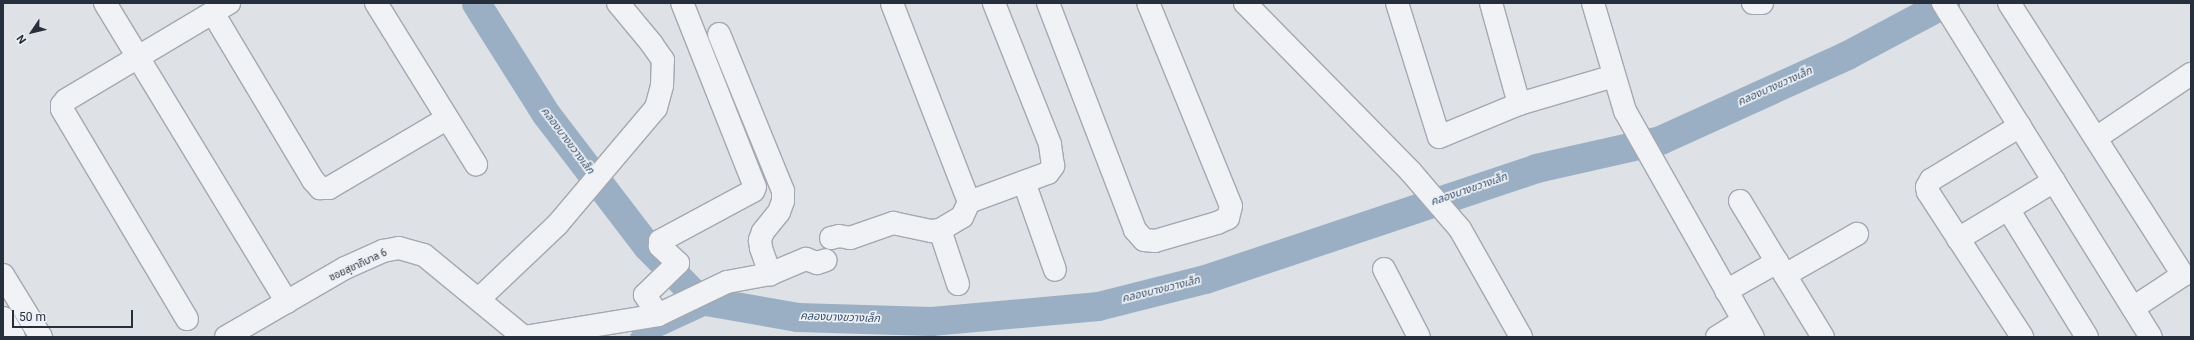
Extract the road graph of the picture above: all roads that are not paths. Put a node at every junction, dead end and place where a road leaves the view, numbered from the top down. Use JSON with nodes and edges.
{"nodes":[{"id":1,"x":105,"y":3,"type":"edge"},
{"id":2,"x":376,"y":3,"type":"edge"},
{"id":3,"x":618,"y":3,"type":"edge"},
{"id":4,"x":682,"y":3,"type":"edge"},
{"id":5,"x":892,"y":3,"type":"edge"},
{"id":6,"x":994,"y":3,"type":"edge"},
{"id":7,"x":1048,"y":3,"type":"edge"},
{"id":8,"x":1148,"y":3,"type":"edge"},
{"id":9,"x":1245,"y":3,"type":"edge"},
{"id":10,"x":1397,"y":3,"type":"edge"},
{"id":11,"x":1491,"y":3,"type":"edge"},
{"id":12,"x":1593,"y":3,"type":"edge"},
{"id":13,"x":1753,"y":3,"type":"edge"},
{"id":14,"x":1762,"y":3,"type":"edge"},
{"id":15,"x":1943,"y":3,"type":"edge"},
{"id":16,"x":2009,"y":3,"type":"edge"},
{"id":17,"x":221,"y":8,"type":"edge"},
{"id":18,"x":719,"y":34,"type":"dead end"},
{"id":19,"x":137,"y":57,"type":"junction"},
{"id":20,"x":2191,"y":74,"type":"edge"},
{"id":21,"x":1614,"y":76,"type":"junction"},
{"id":22,"x":1519,"y":104,"type":"junction"},
{"id":23,"x":446,"y":119,"type":"junction"},
{"id":24,"x":2020,"y":126,"type":"junction"},
{"id":25,"x":2096,"y":138,"type":"junction"},
{"id":26,"x":476,"y":164,"type":"dead end"},
{"id":27,"x":2054,"y":181,"type":"junction"},
{"id":28,"x":1024,"y":182,"type":"junction"},
{"id":29,"x":1740,"y":201,"type":"dead end"},
{"id":30,"x":969,"y":202,"type":"junction"},
{"id":31,"x":2008,"y":209,"type":"junction"},
{"id":32,"x":940,"y":230,"type":"junction"},
{"id":33,"x":1857,"y":234,"type":"dead end"},
{"id":34,"x":1958,"y":239,"type":"junction"},
{"id":35,"x":1781,"y":268,"type":"junction"},
{"id":36,"x":1384,"y":269,"type":"dead end"},
{"id":37,"x":1055,"y":270,"type":"dead end"},
{"id":38,"x":770,"y":274,"type":"junction"},
{"id":39,"x":3,"y":275,"type":"edge"},
{"id":40,"x":2187,"y":281,"type":"edge"},
{"id":41,"x":958,"y":284,"type":"dead end"},
{"id":42,"x":1726,"y":292,"type":"junction"},
{"id":43,"x":479,"y":299,"type":"junction"},
{"id":44,"x":287,"y":302,"type":"junction"},
{"id":45,"x":2133,"y":308,"type":"junction"},
{"id":46,"x":658,"y":315,"type":"junction"},
{"id":47,"x":3,"y":318,"type":"edge"},
{"id":48,"x":187,"y":319,"type":"dead end"},
{"id":49,"x":1748,"y":329,"type":"edge"},
{"id":50,"x":14,"y":337,"type":"edge"},
{"id":51,"x":40,"y":337,"type":"edge"},
{"id":52,"x":226,"y":337,"type":"edge"},
{"id":53,"x":524,"y":337,"type":"edge"},
{"id":54,"x":1418,"y":337,"type":"edge"},
{"id":55,"x":1521,"y":337,"type":"edge"},
{"id":56,"x":1717,"y":337,"type":"edge"},
{"id":57,"x":1823,"y":337,"type":"edge"},
{"id":58,"x":2022,"y":337,"type":"edge"},
{"id":59,"x":2088,"y":337,"type":"edge"},
{"id":60,"x":2151,"y":337,"type":"edge"}],
"edges":[{"from":1,"to":19,"type":"street"},
{"from":2,"to":23,"type":"street"},
{"from":3,"to":43,"type":"street"},
{"from":4,"to":46,"type":"street"},
{"from":5,"to":30,"type":"street"},
{"from":6,"to":28,"type":"street"},
{"from":7,"to":8,"type":"street"},
{"from":9,"to":55,"type":"street"},
{"from":10,"to":22,"type":"street"},
{"from":11,"to":22,"type":"street"},
{"from":12,"to":21,"type":"street"},
{"from":13,"to":14,"type":"street"},
{"from":15,"to":24,"type":"street"},
{"from":16,"to":25,"type":"street"},
{"from":17,"to":19,"type":"street"},
{"from":17,"to":23,"type":"street"},
{"from":18,"to":38,"type":"street"},
{"from":19,"to":44,"type":"street"},
{"from":19,"to":48,"type":"street"},
{"from":20,"to":25,"type":"street"},
{"from":21,"to":22,"type":"street"},
{"from":21,"to":42,"type":"street"},
{"from":23,"to":26,"type":"street"},
{"from":24,"to":27,"type":"street"},
{"from":24,"to":34,"type":"street"},
{"from":25,"to":40,"type":"street"},
{"from":27,"to":31,"type":"street"},
{"from":27,"to":45,"type":"street"},
{"from":28,"to":30,"type":"street"},
{"from":28,"to":37,"type":"street"},
{"from":29,"to":35,"type":"street"},
{"from":30,"to":32,"type":"street"},
{"from":31,"to":34,"type":"street"},
{"from":31,"to":59,"type":"street"},
{"from":32,"to":38,"type":"street"},
{"from":32,"to":41,"type":"street"},
{"from":33,"to":35,"type":"street"},
{"from":34,"to":58,"type":"street"},
{"from":35,"to":42,"type":"street"},
{"from":35,"to":57,"type":"street"},
{"from":36,"to":54,"type":"street"},
{"from":38,"to":46,"type":"street"},
{"from":39,"to":51,"type":"street"},
{"from":40,"to":45,"type":"street"},
{"from":42,"to":49,"type":"street"},
{"from":43,"to":44,"type":"street","name":"ซอยสุขาภิบาล 6"},
{"from":43,"to":53,"type":"street","name":"ซอยสุขาภิบาล 6"},
{"from":44,"to":52,"type":"street","name":"ซอยสุขาภิบาล 6"},
{"from":45,"to":60,"type":"street"},
{"from":46,"to":53,"type":"street"},
{"from":47,"to":50,"type":"street"},
{"from":49,"to":56,"type":"street"}]}
